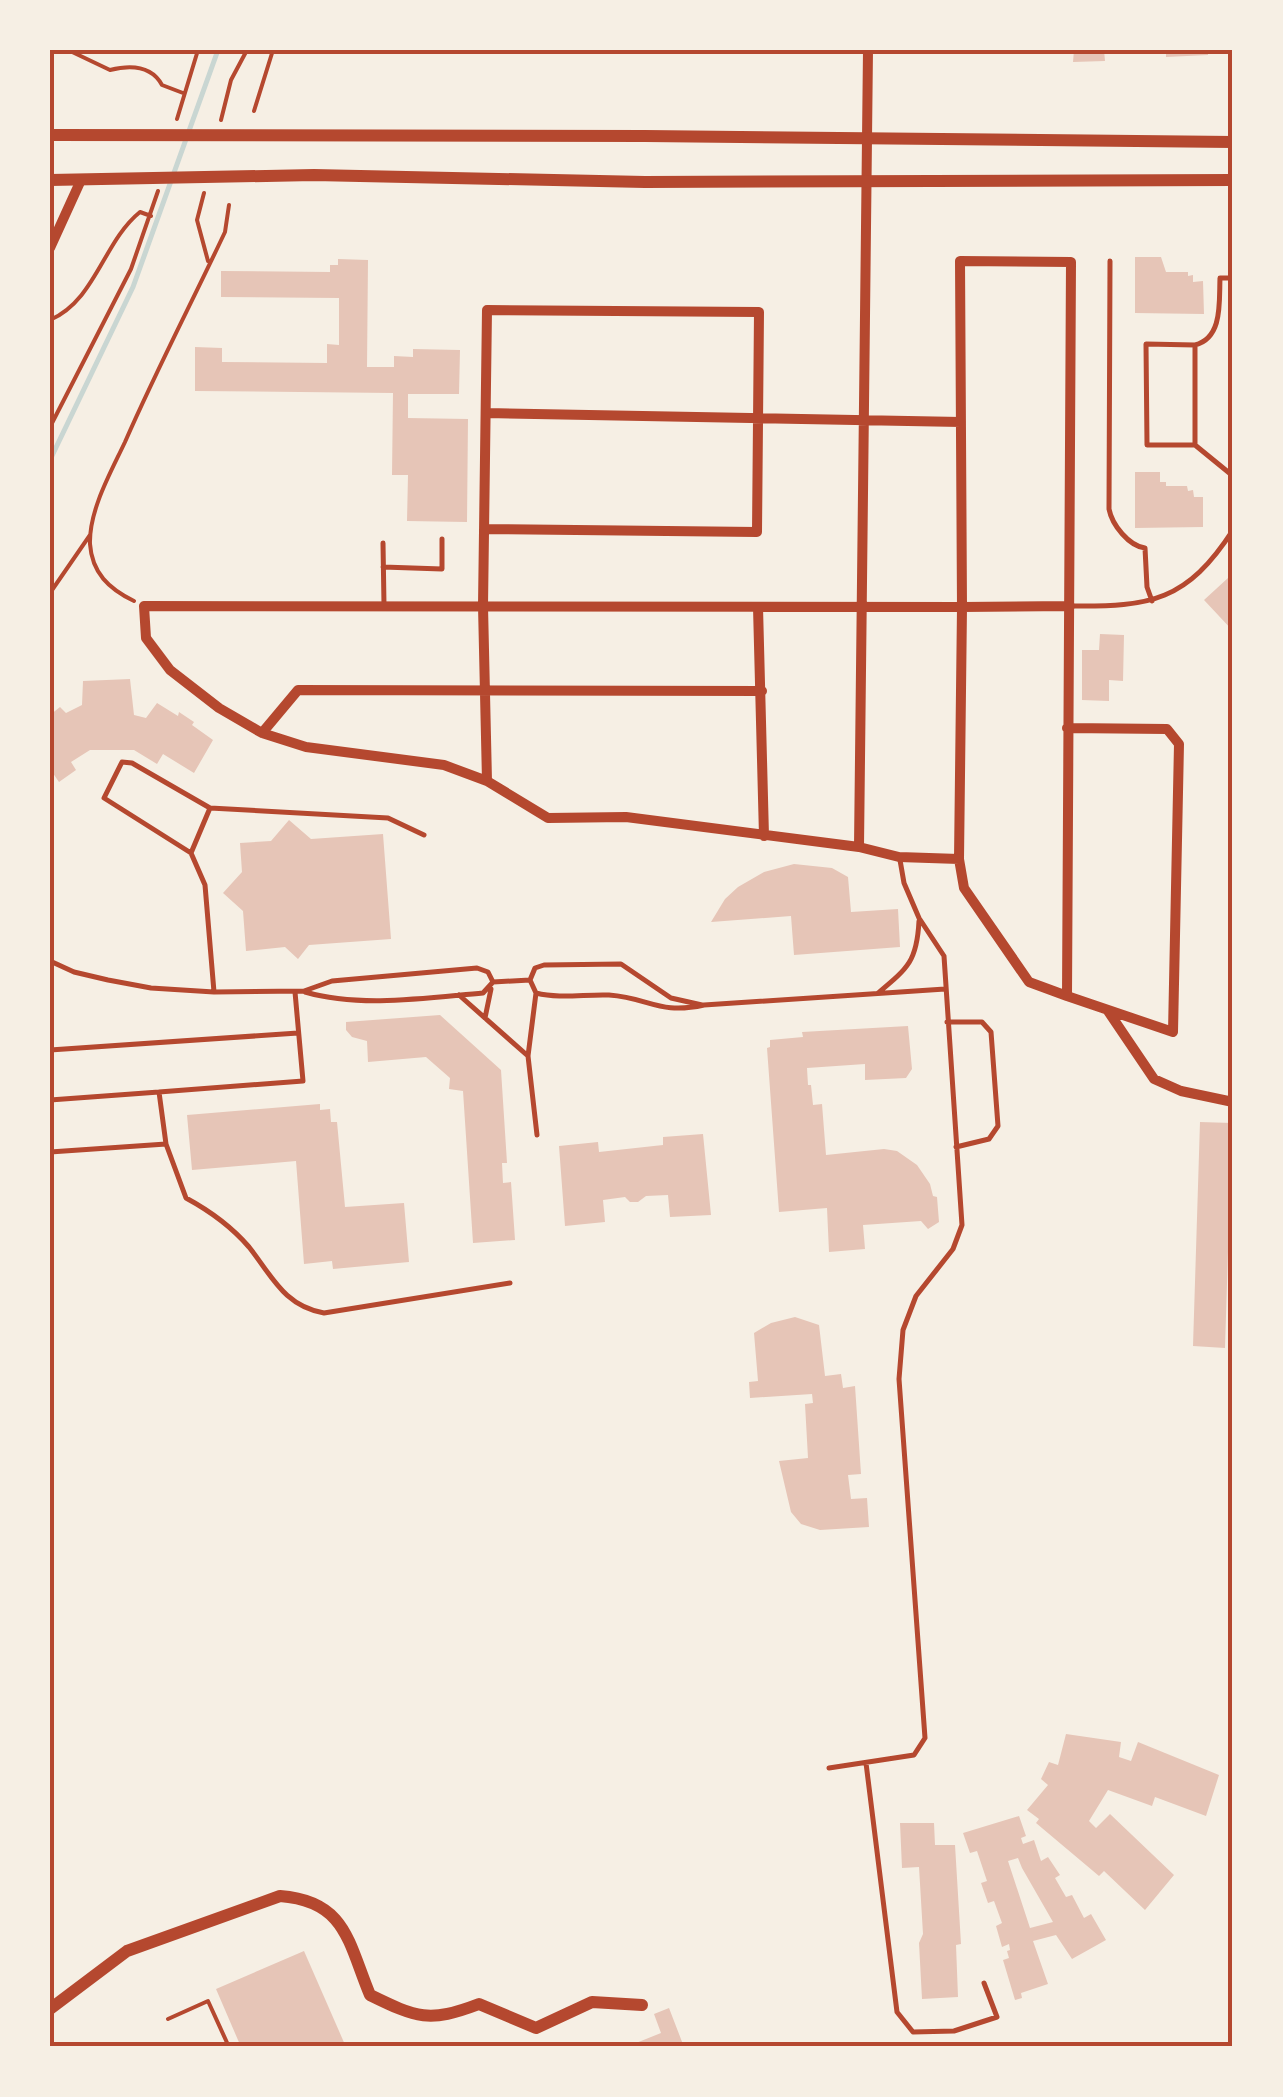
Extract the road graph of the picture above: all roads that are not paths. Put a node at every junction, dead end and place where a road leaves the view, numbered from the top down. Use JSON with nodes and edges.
{"nodes":[{"id":1,"x":868,"y":50,"type":"edge"},
{"id":2,"x":50,"y":135,"type":"edge"},
{"id":3,"x":868,"y":139,"type":"junction"},
{"id":4,"x":1233,"y":142,"type":"edge"},
{"id":5,"x":50,"y":180,"type":"edge"},
{"id":6,"x":81,"y":180,"type":"junction"},
{"id":7,"x":1233,"y":180,"type":"edge"},
{"id":8,"x":867,"y":182,"type":"junction"},
{"id":9,"x":50,"y":248,"type":"edge"},
{"id":10,"x":1110,"y":262,"type":"dead end"},
{"id":11,"x":1233,"y":278,"type":"edge"},
{"id":12,"x":1194,"y":345,"type":"junction"},
{"id":13,"x":486,"y":413,"type":"junction"},
{"id":14,"x":758,"y":418,"type":"junction"},
{"id":15,"x":864,"y":420,"type":"junction"},
{"id":16,"x":961,"y":422,"type":"junction"},
{"id":17,"x":1196,"y":445,"type":"junction"},
{"id":18,"x":1233,"y":476,"type":"edge"},
{"id":19,"x":484,"y":528,"type":"junction"},
{"id":20,"x":1233,"y":530,"type":"edge"},
{"id":21,"x":442,"y":539,"type":"dead end"},
{"id":22,"x":383,"y":543,"type":"dead end"},
{"id":23,"x":383,"y":567,"type":"junction"},
{"id":24,"x":1152,"y":601,"type":"junction"},
{"id":25,"x":384,"y":606,"type":"junction"},
{"id":26,"x":483,"y":606,"type":"junction"},
{"id":27,"x":758,"y":606,"type":"junction"},
{"id":28,"x":1070,"y":606,"type":"junction"},
{"id":29,"x":862,"y":607,"type":"junction"},
{"id":30,"x":962,"y":607,"type":"junction"},
{"id":31,"x":485,"y":690,"type":"junction"},
{"id":32,"x":762,"y":692,"type":"junction"},
{"id":33,"x":1067,"y":728,"type":"junction"},
{"id":34,"x":262,"y":733,"type":"junction"},
{"id":35,"x":487,"y":781,"type":"junction"},
{"id":36,"x":210,"y":808,"type":"junction"},
{"id":37,"x":424,"y":835,"type":"dead end"},
{"id":38,"x":764,"y":836,"type":"junction"},
{"id":39,"x":860,"y":847,"type":"junction"},
{"id":40,"x":192,"y":853,"type":"junction"},
{"id":41,"x":899,"y":857,"type":"junction"},
{"id":42,"x":959,"y":859,"type":"junction"},
{"id":43,"x":919,"y":918,"type":"junction"},
{"id":44,"x":50,"y":961,"type":"edge"},
{"id":45,"x":530,"y":980,"type":"junction"},
{"id":46,"x":493,"y":982,"type":"junction"},
{"id":47,"x":946,"y":988,"type":"junction"},
{"id":48,"x":304,"y":991,"type":"junction"},
{"id":49,"x":214,"y":992,"type":"junction"},
{"id":50,"x":295,"y":992,"type":"junction"},
{"id":51,"x":536,"y":993,"type":"junction"},
{"id":52,"x":878,"y":993,"type":"junction"},
{"id":53,"x":459,"y":996,"type":"junction"},
{"id":54,"x":1067,"y":996,"type":"junction"},
{"id":55,"x":704,"y":1006,"type":"junction"},
{"id":56,"x":1108,"y":1010,"type":"junction"},
{"id":57,"x":485,"y":1018,"type":"junction"},
{"id":58,"x":947,"y":1022,"type":"junction"},
{"id":59,"x":298,"y":1033,"type":"junction"},
{"id":60,"x":50,"y":1050,"type":"edge"},
{"id":61,"x":528,"y":1056,"type":"junction"},
{"id":62,"x":159,"y":1092,"type":"junction"},
{"id":63,"x":50,"y":1100,"type":"edge"},
{"id":64,"x":1233,"y":1102,"type":"edge"},
{"id":65,"x":537,"y":1135,"type":"dead end"},
{"id":66,"x":166,"y":1144,"type":"junction"},
{"id":67,"x":956,"y":1147,"type":"junction"},
{"id":68,"x":50,"y":1152,"type":"edge"},
{"id":69,"x":510,"y":1283,"type":"dead end"},
{"id":70,"x":866,"y":1762,"type":"junction"},
{"id":71,"x":829,"y":1768,"type":"dead end"},
{"id":72,"x":984,"y":1982,"type":"dead end"},
{"id":73,"x":642,"y":2006,"type":"dead end"},
{"id":74,"x":50,"y":2009,"type":"edge"}],
"edges":[{"from":1,"to":3,"type":"street"},
{"from":2,"to":3,"type":"street"},
{"from":3,"to":4,"type":"street"},
{"from":3,"to":8,"type":"street"},
{"from":5,"to":6,"type":"street"},
{"from":6,"to":8,"type":"street"},
{"from":6,"to":9,"type":"street"},
{"from":7,"to":8,"type":"street"},
{"from":8,"to":15,"type":"street"},
{"from":10,"to":24,"type":"lane"},
{"from":11,"to":12,"type":"lane"},
{"from":12,"to":17,"type":"lane"},
{"from":12,"to":17,"type":"lane"},
{"from":13,"to":14,"type":"street"},
{"from":13,"to":14,"type":"street"},
{"from":13,"to":19,"type":"street"},
{"from":14,"to":15,"type":"street"},
{"from":14,"to":19,"type":"street"},
{"from":15,"to":16,"type":"street"},
{"from":15,"to":29,"type":"street"},
{"from":16,"to":28,"type":"street"},
{"from":16,"to":30,"type":"street"},
{"from":17,"to":18,"type":"lane"},
{"from":19,"to":26,"type":"street"},
{"from":20,"to":24,"type":"lane"},
{"from":21,"to":23,"type":"lane"},
{"from":22,"to":23,"type":"lane"},
{"from":23,"to":25,"type":"lane"},
{"from":24,"to":28,"type":"lane"},
{"from":25,"to":26,"type":"street"},
{"from":25,"to":34,"type":"street"},
{"from":26,"to":27,"type":"street"},
{"from":26,"to":31,"type":"street"},
{"from":27,"to":29,"type":"street"},
{"from":27,"to":32,"type":"street"},
{"from":28,"to":30,"type":"street"},
{"from":28,"to":33,"type":"street"},
{"from":29,"to":30,"type":"street"},
{"from":29,"to":39,"type":"street"},
{"from":30,"to":42,"type":"street"},
{"from":31,"to":32,"type":"street"},
{"from":31,"to":34,"type":"street"},
{"from":31,"to":35,"type":"street"},
{"from":32,"to":38,"type":"street"},
{"from":33,"to":54,"type":"street"},
{"from":33,"to":56,"type":"street"},
{"from":34,"to":35,"type":"street"},
{"from":35,"to":38,"type":"street"},
{"from":36,"to":37,"type":"lane"},
{"from":36,"to":40,"type":"lane"},
{"from":36,"to":40,"type":"lane"},
{"from":38,"to":39,"type":"street"},
{"from":39,"to":41,"type":"street"},
{"from":40,"to":49,"type":"lane"},
{"from":41,"to":42,"type":"street"},
{"from":41,"to":43,"type":"lane"},
{"from":42,"to":54,"type":"street"},
{"from":43,"to":47,"type":"lane"},
{"from":43,"to":52,"type":"lane"},
{"from":44,"to":49,"type":"lane"},
{"from":45,"to":46,"type":"lane"},
{"from":45,"to":51,"type":"lane"},
{"from":45,"to":55,"type":"lane"},
{"from":46,"to":48,"type":"lane"},
{"from":46,"to":53,"type":"lane"},
{"from":46,"to":57,"type":"lane"},
{"from":47,"to":52,"type":"lane"},
{"from":47,"to":58,"type":"lane"},
{"from":48,"to":50,"type":"lane"},
{"from":48,"to":53,"type":"lane"},
{"from":49,"to":50,"type":"lane"},
{"from":50,"to":59,"type":"lane"},
{"from":51,"to":55,"type":"lane"},
{"from":51,"to":61,"type":"lane"},
{"from":52,"to":55,"type":"lane"},
{"from":53,"to":57,"type":"lane"},
{"from":54,"to":56,"type":"street"},
{"from":56,"to":64,"type":"street"},
{"from":57,"to":61,"type":"lane"},
{"from":58,"to":67,"type":"lane"},
{"from":58,"to":67,"type":"lane"},
{"from":59,"to":60,"type":"lane"},
{"from":59,"to":62,"type":"lane"},
{"from":61,"to":65,"type":"lane"},
{"from":62,"to":63,"type":"lane"},
{"from":62,"to":66,"type":"lane"},
{"from":66,"to":68,"type":"lane"},
{"from":66,"to":69,"type":"lane"},
{"from":67,"to":70,"type":"lane"},
{"from":70,"to":71,"type":"lane"},
{"from":70,"to":72,"type":"lane"},
{"from":73,"to":74,"type":"street"}]}
